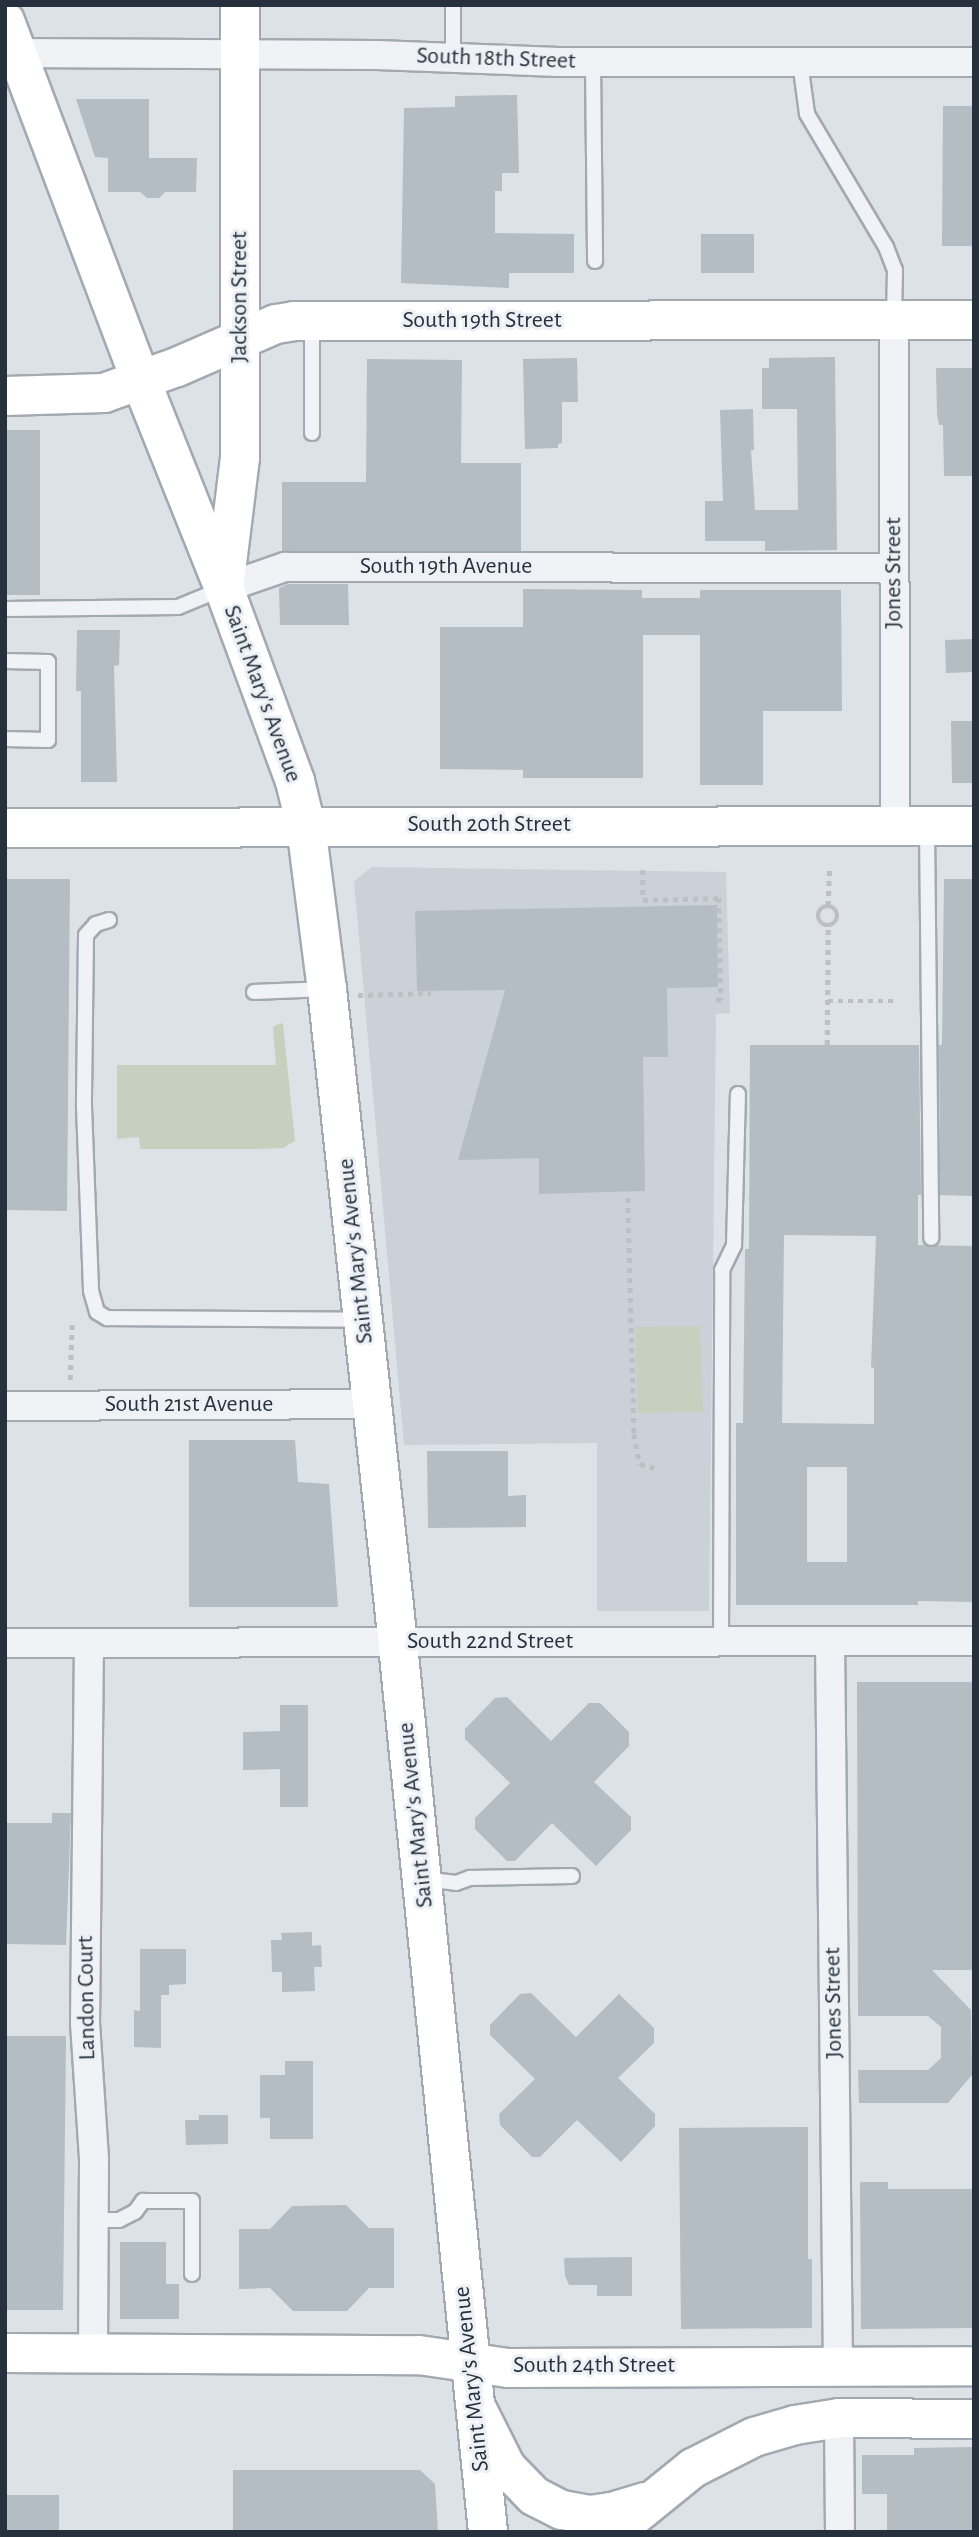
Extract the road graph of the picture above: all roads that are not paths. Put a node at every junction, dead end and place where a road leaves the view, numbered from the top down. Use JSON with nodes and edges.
{"nodes":[{"id":1,"x":11,"y":5,"type":"edge"},
{"id":2,"x":240,"y":5,"type":"edge"},
{"id":3,"x":453,"y":5,"type":"edge"},
{"id":4,"x":8,"y":29,"type":"edge"},
{"id":5,"x":240,"y":54,"type":"junction"},
{"id":6,"x":453,"y":58,"type":"junction"},
{"id":7,"x":593,"y":62,"type":"junction"},
{"id":8,"x":800,"y":62,"type":"junction"},
{"id":9,"x":974,"y":62,"type":"edge"},
{"id":10,"x":595,"y":261,"type":"dead end"},
{"id":11,"x":894,"y":320,"type":"junction"},
{"id":12,"x":974,"y":320,"type":"edge"},
{"id":13,"x":312,"y":321,"type":"junction"},
{"id":14,"x":240,"y":340,"type":"junction"},
{"id":15,"x":141,"y":381,"type":"junction"},
{"id":16,"x":5,"y":396,"type":"edge"},
{"id":17,"x":312,"y":433,"type":"dead end"},
{"id":18,"x":894,"y":568,"type":"junction"},
{"id":19,"x":224,"y":588,"type":"junction"},
{"id":20,"x":5,"y":609,"type":"edge"},
{"id":21,"x":5,"y":661,"type":"edge"},
{"id":22,"x":5,"y":739,"type":"edge"},
{"id":23,"x":306,"y":826,"type":"junction"},
{"id":24,"x":911,"y":826,"type":"junction"},
{"id":25,"x":974,"y":826,"type":"edge"},
{"id":26,"x":5,"y":828,"type":"edge"},
{"id":27,"x":109,"y":920,"type":"dead end"},
{"id":28,"x":254,"y":992,"type":"dead end"},
{"id":29,"x":342,"y":992,"type":"junction"},
{"id":30,"x":738,"y":1094,"type":"dead end"},
{"id":31,"x":930,"y":1238,"type":"dead end"},
{"id":32,"x":364,"y":1320,"type":"junction"},
{"id":33,"x":373,"y":1404,"type":"junction"},
{"id":34,"x":5,"y":1406,"type":"edge"},
{"id":35,"x":721,"y":1641,"type":"junction"},
{"id":36,"x":830,"y":1641,"type":"junction"},
{"id":37,"x":974,"y":1641,"type":"edge"},
{"id":38,"x":398,"y":1642,"type":"junction"},
{"id":39,"x":5,"y":1643,"type":"edge"},
{"id":40,"x":89,"y":1643,"type":"junction"},
{"id":41,"x":572,"y":1876,"type":"dead end"},
{"id":42,"x":422,"y":1879,"type":"junction"},
{"id":43,"x":94,"y":2220,"type":"junction"},
{"id":44,"x":192,"y":2274,"type":"dead end"},
{"id":45,"x":5,"y":2353,"type":"edge"},
{"id":46,"x":93,"y":2353,"type":"junction"},
{"id":47,"x":470,"y":2361,"type":"junction"},
{"id":48,"x":838,"y":2364,"type":"junction"},
{"id":49,"x":974,"y":2365,"type":"edge"},
{"id":50,"x":476,"y":2406,"type":"junction"},
{"id":51,"x":838,"y":2418,"type":"junction"},
{"id":52,"x":974,"y":2419,"type":"edge"},
{"id":53,"x":652,"y":2499,"type":"junction"},
{"id":54,"x":488,"y":2532,"type":"edge"},
{"id":55,"x":614,"y":2532,"type":"edge"},
{"id":56,"x":840,"y":2532,"type":"edge"}],
"edges":[{"from":1,"to":4,"type":"lane"},
{"from":2,"to":5,"type":"main road","name":"Jackson Street"},
{"from":3,"to":6,"type":"lane"},
{"from":4,"to":5,"type":"street","name":"South 18th Street"},
{"from":4,"to":15,"type":"main road","name":"Saint Mary's Avenue"},
{"from":5,"to":6,"type":"street","name":"South 18th Street"},
{"from":5,"to":14,"type":"main road","name":"Jackson Street"},
{"from":6,"to":7,"type":"street","name":"South 18th Street"},
{"from":7,"to":8,"type":"street","name":"South 18th Street"},
{"from":7,"to":10,"type":"lane"},
{"from":8,"to":9,"type":"street","name":"South 18th Street"},
{"from":8,"to":11,"type":"lane"},
{"from":11,"to":12,"type":"main road","name":"South 19th Street"},
{"from":11,"to":13,"type":"main road","name":"South 19th Street"},
{"from":11,"to":18,"type":"street","name":"Jones Street"},
{"from":13,"to":14,"type":"main road","name":"South 19th Street"},
{"from":13,"to":17,"type":"lane"},
{"from":14,"to":15,"type":"main road","name":"South 19th Street"},
{"from":14,"to":19,"type":"main road","name":"Jackson Street"},
{"from":15,"to":16,"type":"main road","name":"South 19th Street"},
{"from":15,"to":19,"type":"main road","name":"Saint Mary's Avenue"},
{"from":18,"to":19,"type":"street","name":"South 19th Avenue"},
{"from":18,"to":24,"type":"street","name":"Jones Street"},
{"from":19,"to":20,"type":"lane","name":"South 19th Avenue"},
{"from":19,"to":23,"type":"main road","name":"Saint Mary's Avenue"},
{"from":21,"to":22,"type":"lane"},
{"from":23,"to":24,"type":"main road","name":"South 20th Street"},
{"from":23,"to":26,"type":"main road","name":"South 20th Street"},
{"from":23,"to":29,"type":"main road","name":"Saint Mary's Avenue"},
{"from":24,"to":25,"type":"main road","name":"South 20th Street"},
{"from":24,"to":31,"type":"lane"},
{"from":27,"to":32,"type":"lane"},
{"from":28,"to":29,"type":"lane"},
{"from":29,"to":32,"type":"main road","name":"Saint Mary's Avenue"},
{"from":30,"to":35,"type":"lane"},
{"from":32,"to":33,"type":"main road","name":"Saint Mary's Avenue"},
{"from":33,"to":34,"type":"street","name":"South 21st Avenue"},
{"from":33,"to":38,"type":"main road","name":"Saint Mary's Avenue"},
{"from":35,"to":36,"type":"street","name":"South 22nd Street"},
{"from":35,"to":38,"type":"street","name":"South 22nd Street"},
{"from":36,"to":37,"type":"street","name":"South 22nd Street"},
{"from":36,"to":48,"type":"street","name":"Jones Street"},
{"from":38,"to":40,"type":"street","name":"South 22nd Street"},
{"from":38,"to":42,"type":"main road","name":"Saint Mary's Avenue"},
{"from":39,"to":40,"type":"street","name":"South 22nd Street"},
{"from":40,"to":43,"type":"street","name":"Landon Court"},
{"from":41,"to":42,"type":"lane"},
{"from":42,"to":47,"type":"main road","name":"Saint Mary's Avenue"},
{"from":43,"to":44,"type":"lane"},
{"from":43,"to":46,"type":"street","name":"Landon Court"},
{"from":45,"to":46,"type":"main road","name":"South 24th Street"},
{"from":46,"to":47,"type":"main road","name":"South 24th Street"},
{"from":47,"to":48,"type":"main road","name":"South 24th Street"},
{"from":47,"to":50,"type":"main road","name":"Saint Mary's Avenue"},
{"from":48,"to":49,"type":"main road","name":"South 24th Street"},
{"from":50,"to":53,"type":"main road"},
{"from":50,"to":54,"type":"main road","name":"Saint Mary's Avenue"},
{"from":51,"to":52,"type":"main road"},
{"from":51,"to":53,"type":"main road"},
{"from":51,"to":56,"type":"street"},
{"from":53,"to":55,"type":"main road"}]}
